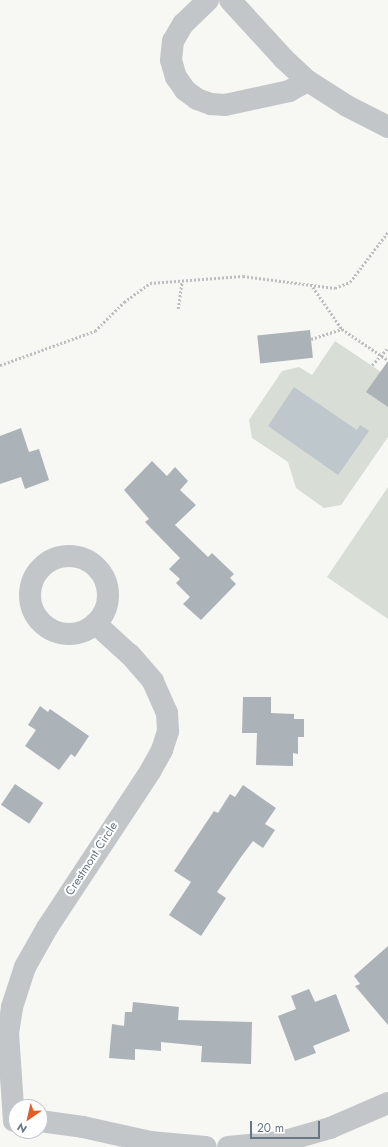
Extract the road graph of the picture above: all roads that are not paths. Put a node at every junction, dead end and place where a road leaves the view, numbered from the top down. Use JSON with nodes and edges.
{"nodes":[{"id":1,"x":208,"y":0,"type":"edge"},
{"id":2,"x":230,"y":0,"type":"edge"},
{"id":3,"x":308,"y":81,"type":"junction"},
{"id":4,"x":388,"y":127,"type":"edge"},
{"id":5,"x":95,"y":623,"type":"dead end"},
{"id":6,"x":9,"y":1099,"type":"edge"},
{"id":7,"x":388,"y":1103,"type":"edge"},
{"id":8,"x":48,"y":1122,"type":"edge"},
{"id":9,"x":206,"y":1147,"type":"edge"},
{"id":10,"x":228,"y":1147,"type":"edge"}],
"edges":[{"from":1,"to":3,"type":"street"},
{"from":2,"to":3,"type":"street"},
{"from":3,"to":4,"type":"street"},
{"from":5,"to":6,"type":"street","name":"Crestmont Circle"},
{"from":7,"to":10,"type":"street"},
{"from":8,"to":9,"type":"street"}]}
